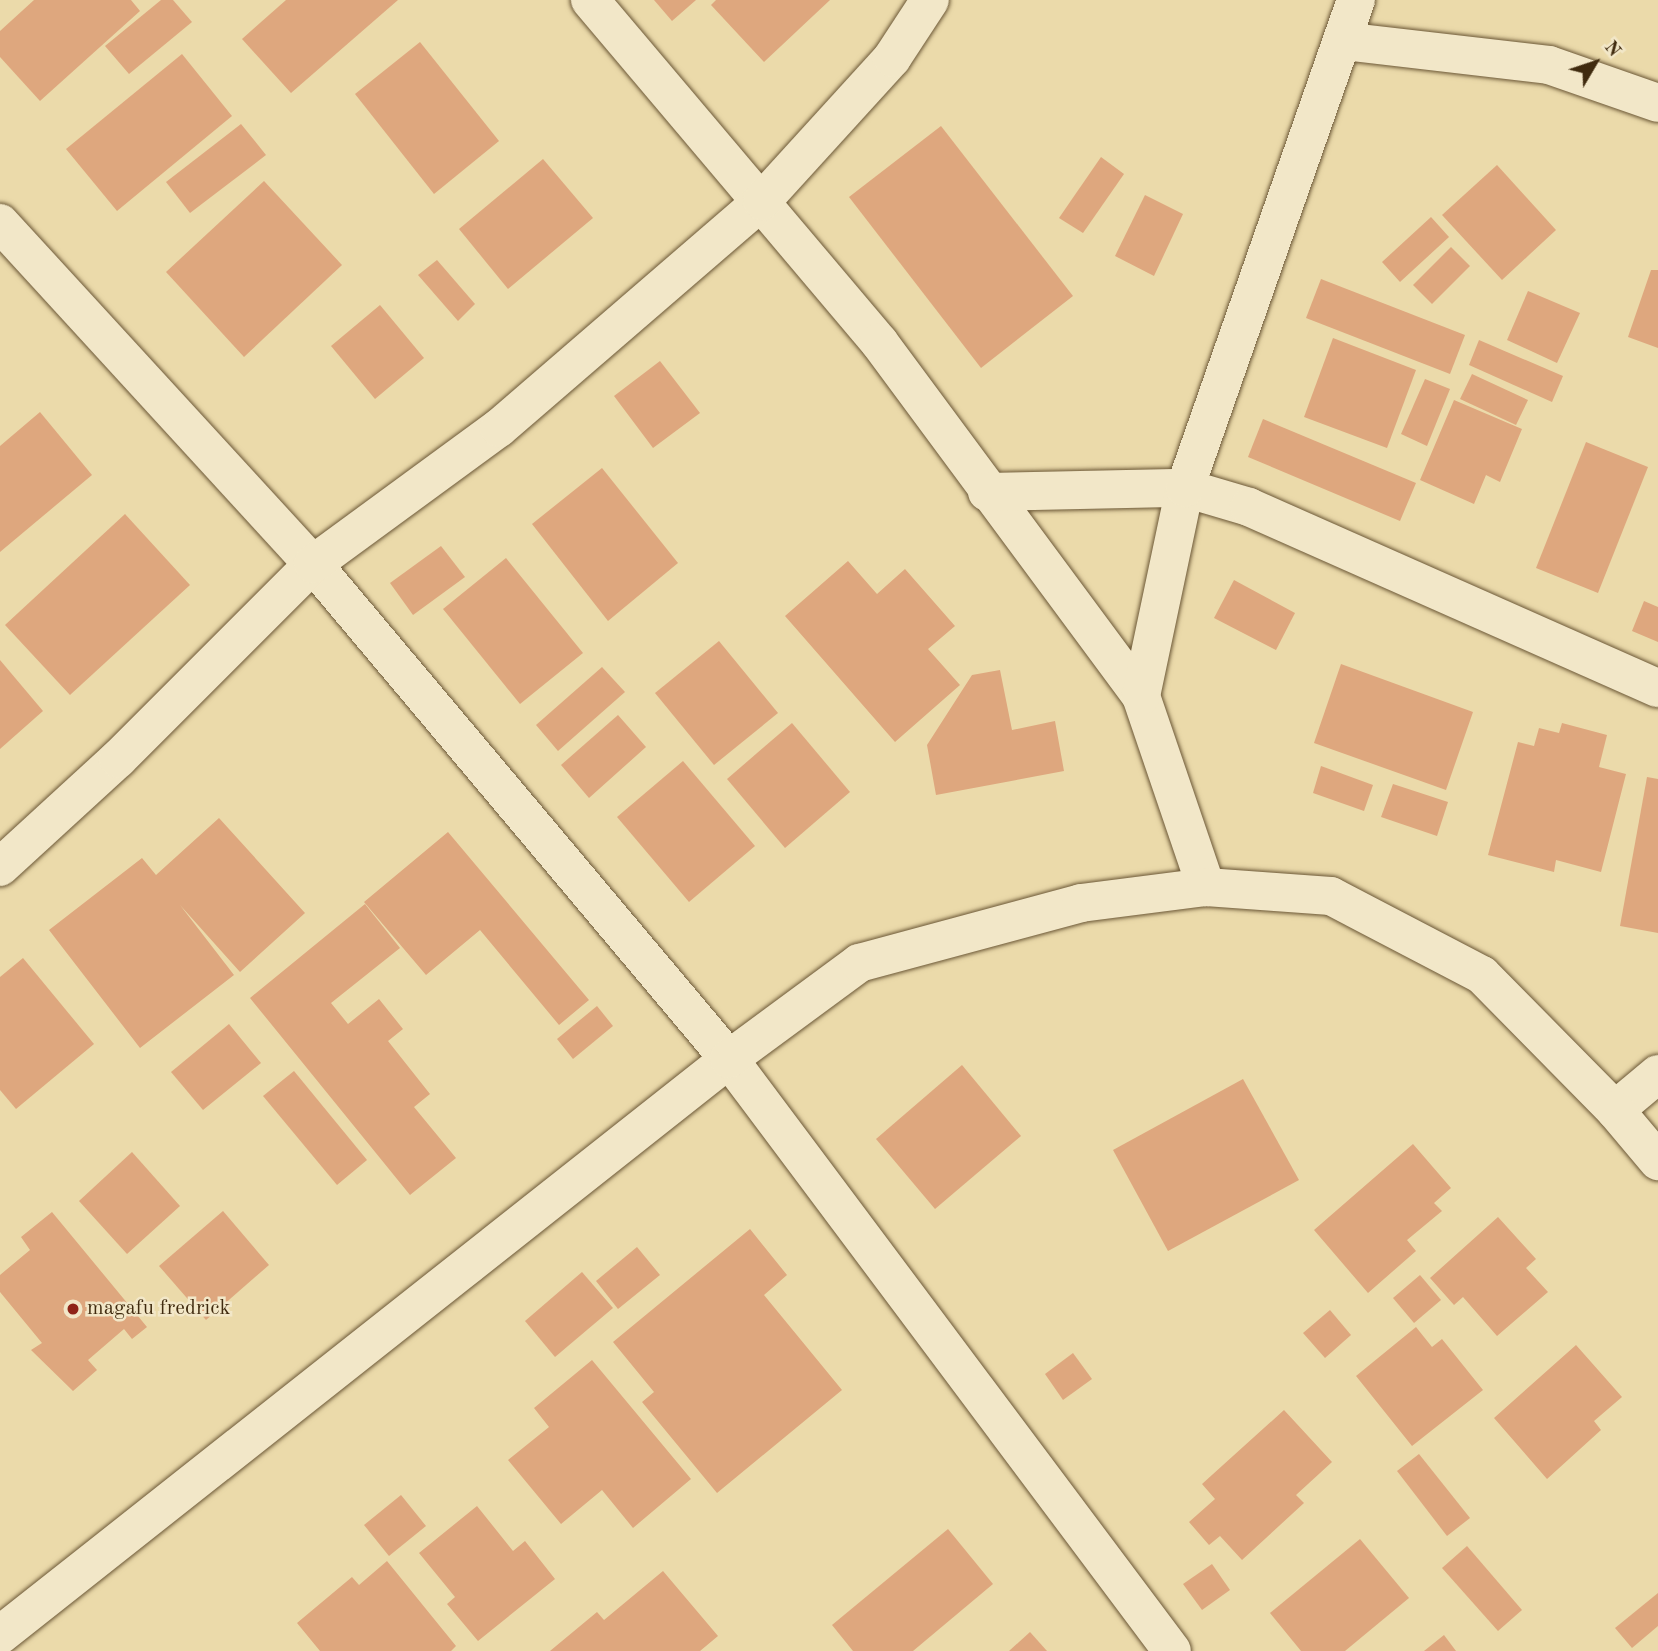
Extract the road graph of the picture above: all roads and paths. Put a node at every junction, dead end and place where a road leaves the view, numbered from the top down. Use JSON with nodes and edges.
{"nodes":[{"id":1,"x":590,"y":0,"type":"edge"},
{"id":2,"x":930,"y":0,"type":"edge"},
{"id":3,"x":1356,"y":0,"type":"edge"},
{"id":4,"x":1342,"y":41,"type":"junction"},
{"id":5,"x":1658,"y":103,"type":"edge"},
{"id":6,"x":762,"y":201,"type":"junction"},
{"id":7,"x":0,"y":223,"type":"edge"},
{"id":8,"x":1185,"y":488,"type":"junction"},
{"id":9,"x":987,"y":492,"type":"junction"},
{"id":10,"x":313,"y":564,"type":"junction"},
{"id":11,"x":1658,"y":688,"type":"edge"},
{"id":12,"x":1140,"y":696,"type":"junction"},
{"id":13,"x":0,"y":867,"type":"edge"},
{"id":14,"x":1206,"y":887,"type":"junction"},
{"id":15,"x":729,"y":1059,"type":"junction"},
{"id":16,"x":1658,"y":1074,"type":"edge"},
{"id":17,"x":1615,"y":1110,"type":"junction"},
{"id":18,"x":1658,"y":1161,"type":"edge"},
{"id":19,"x":0,"y":1636,"type":"edge"},
{"id":20,"x":1172,"y":1651,"type":"edge"}],
"edges":[{"from":1,"to":6,"type":"street"},
{"from":2,"to":6,"type":"street"},
{"from":3,"to":4,"type":"street"},
{"from":4,"to":5,"type":"street"},
{"from":4,"to":8,"type":"street"},
{"from":6,"to":9,"type":"street"},
{"from":6,"to":10,"type":"street"},
{"from":7,"to":10,"type":"street"},
{"from":8,"to":9,"type":"street"},
{"from":8,"to":11,"type":"street"},
{"from":8,"to":12,"type":"street"},
{"from":9,"to":12,"type":"street"},
{"from":10,"to":13,"type":"street"},
{"from":10,"to":15,"type":"street"},
{"from":12,"to":14,"type":"street"},
{"from":14,"to":15,"type":"street"},
{"from":14,"to":17,"type":"street"},
{"from":15,"to":19,"type":"street"},
{"from":15,"to":20,"type":"street"},
{"from":16,"to":17,"type":"street"},
{"from":17,"to":18,"type":"street"}]}
